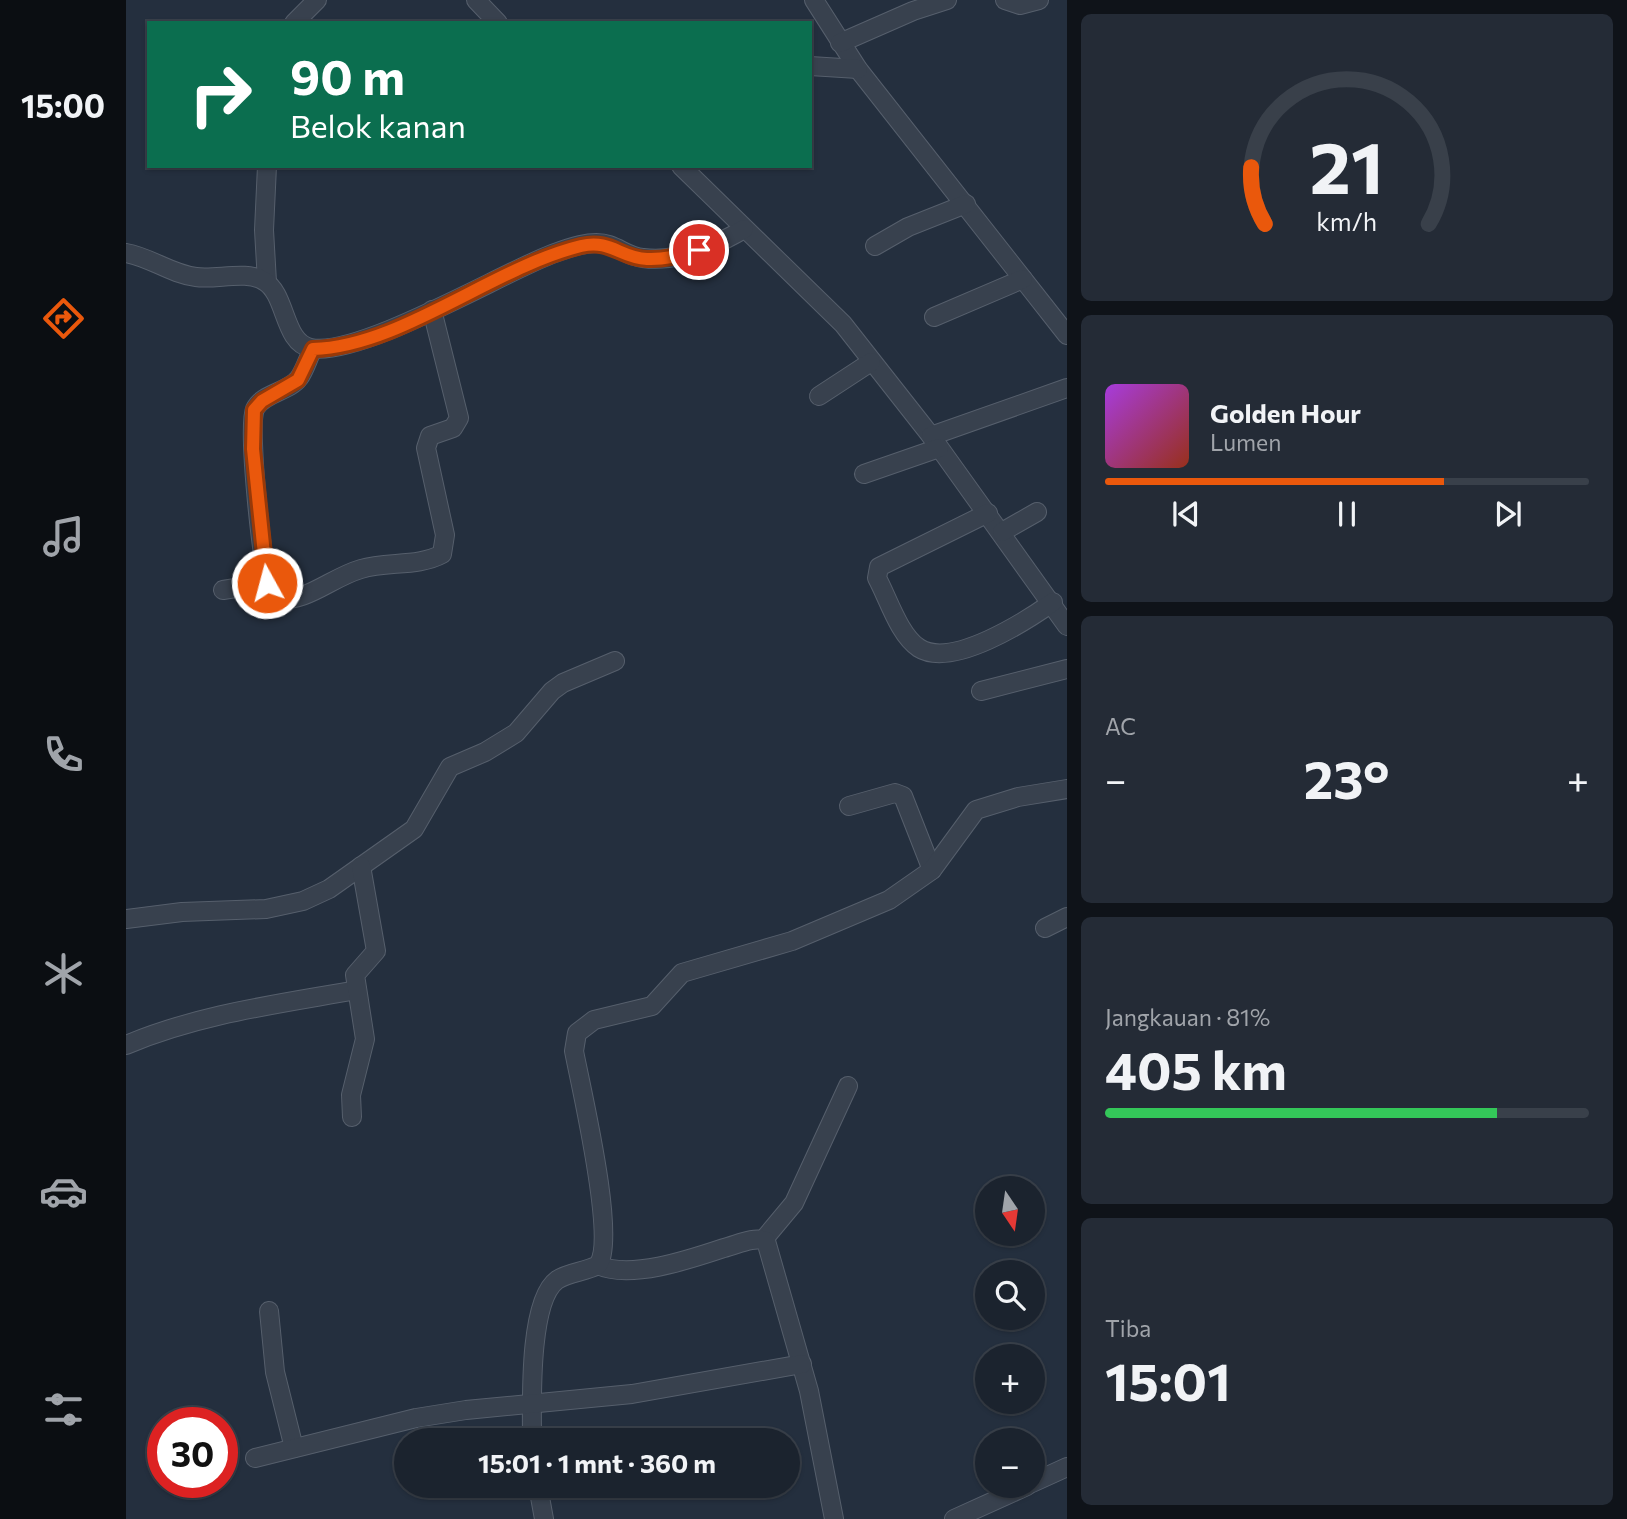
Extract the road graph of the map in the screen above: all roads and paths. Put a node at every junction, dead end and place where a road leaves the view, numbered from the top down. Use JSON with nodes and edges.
{"nodes":[{"id":1,"x":317,"y":0,"type":"edge"},
{"id":2,"x":476,"y":0,"type":"edge"},
{"id":3,"x":814,"y":0,"type":"edge"},
{"id":4,"x":947,"y":0,"type":"edge"},
{"id":5,"x":1005,"y":0,"type":"edge"},
{"id":6,"x":1039,"y":0,"type":"edge"},
{"id":7,"x":296,"y":21,"type":"edge"},
{"id":8,"x":496,"y":21,"type":"edge"},
{"id":9,"x":840,"y":43,"type":"junction"},
{"id":10,"x":812,"y":66,"type":"edge"},
{"id":11,"x":858,"y":69,"type":"junction"},
{"id":12,"x":267,"y":168,"type":"edge"},
{"id":13,"x":683,"y":168,"type":"edge"},
{"id":14,"x":966,"y":204,"type":"junction"},
{"id":15,"x":744,"y":229,"type":"junction"},
{"id":16,"x":875,"y":246,"type":"dead end"},
{"id":17,"x":126,"y":253,"type":"edge"},
{"id":18,"x":1023,"y":279,"type":"junction"},
{"id":19,"x":267,"y":282,"type":"junction"},
{"id":20,"x":432,"y":310,"type":"junction"},
{"id":21,"x":934,"y":317,"type":"dead end"},
{"id":22,"x":1067,"y":335,"type":"edge"},
{"id":23,"x":313,"y":349,"type":"junction"},
{"id":24,"x":871,"y":362,"type":"junction"},
{"id":25,"x":1067,"y":388,"type":"edge"},
{"id":26,"x":819,"y":396,"type":"dead end"},
{"id":27,"x":935,"y":442,"type":"junction"},
{"id":28,"x":864,"y":474,"type":"dead end"},
{"id":29,"x":1037,"y":512,"type":"dead end"},
{"id":30,"x":988,"y":513,"type":"junction"},
{"id":31,"x":1002,"y":532,"type":"junction"},
{"id":32,"x":267,"y":583,"type":"junction"},
{"id":33,"x":223,"y":590,"type":"dead end"},
{"id":34,"x":1062,"y":613,"type":"edge"},
{"id":35,"x":615,"y":661,"type":"dead end"},
{"id":36,"x":1067,"y":669,"type":"edge"},
{"id":37,"x":981,"y":691,"type":"dead end"},
{"id":38,"x":1067,"y":789,"type":"edge"},
{"id":39,"x":849,"y":806,"type":"dead end"},
{"id":40,"x":361,"y":866,"type":"junction"},
{"id":41,"x":932,"y":870,"type":"junction"},
{"id":42,"x":1067,"y":917,"type":"edge"},
{"id":43,"x":126,"y":919,"type":"edge"},
{"id":44,"x":1045,"y":928,"type":"dead end"},
{"id":45,"x":357,"y":990,"type":"junction"},
{"id":46,"x":126,"y":1045,"type":"edge"},
{"id":47,"x":848,"y":1086,"type":"dead end"},
{"id":48,"x":352,"y":1116,"type":"dead end"},
{"id":49,"x":764,"y":1240,"type":"junction"},
{"id":50,"x":598,"y":1265,"type":"junction"},
{"id":51,"x":269,"y":1311,"type":"dead end"},
{"id":52,"x":802,"y":1364,"type":"junction"},
{"id":53,"x":532,"y":1405,"type":"junction"},
{"id":54,"x":532,"y":1428,"type":"edge"},
{"id":55,"x":293,"y":1448,"type":"junction"},
{"id":56,"x":255,"y":1458,"type":"dead end"},
{"id":57,"x":1067,"y":1467,"type":"edge"},
{"id":58,"x":1045,"y":1477,"type":"edge"},
{"id":59,"x":540,"y":1498,"type":"edge"},
{"id":60,"x":1000,"y":1498,"type":"edge"},
{"id":61,"x":544,"y":1519,"type":"edge"},
{"id":62,"x":834,"y":1519,"type":"edge"},
{"id":63,"x":954,"y":1519,"type":"edge"}],
"edges":[{"from":1,"to":7,"type":"street"},
{"from":2,"to":8,"type":"street"},
{"from":3,"to":9,"type":"street"},
{"from":4,"to":9,"type":"street"},
{"from":5,"to":6,"type":"street"},
{"from":9,"to":11,"type":"street"},
{"from":10,"to":11,"type":"street"},
{"from":11,"to":14,"type":"street"},
{"from":12,"to":19,"type":"street"},
{"from":13,"to":15,"type":"street"},
{"from":14,"to":16,"type":"street"},
{"from":14,"to":18,"type":"street"},
{"from":15,"to":20,"type":"street"},
{"from":15,"to":24,"type":"street"},
{"from":17,"to":19,"type":"street"},
{"from":18,"to":21,"type":"street"},
{"from":18,"to":22,"type":"street"},
{"from":19,"to":23,"type":"street"},
{"from":20,"to":23,"type":"street"},
{"from":20,"to":32,"type":"street"},
{"from":23,"to":32,"type":"street"},
{"from":24,"to":26,"type":"street"},
{"from":24,"to":27,"type":"street"},
{"from":25,"to":27,"type":"street"},
{"from":27,"to":28,"type":"street"},
{"from":27,"to":30,"type":"street"},
{"from":29,"to":31,"type":"street"},
{"from":30,"to":31,"type":"street"},
{"from":30,"to":34,"type":"street"},
{"from":31,"to":34,"type":"street"},
{"from":32,"to":33,"type":"street"},
{"from":35,"to":40,"type":"street"},
{"from":36,"to":37,"type":"street"},
{"from":38,"to":41,"type":"street"},
{"from":39,"to":41,"type":"street"},
{"from":40,"to":43,"type":"street"},
{"from":40,"to":45,"type":"street"},
{"from":41,"to":50,"type":"street"},
{"from":42,"to":44,"type":"street"},
{"from":45,"to":46,"type":"street"},
{"from":45,"to":48,"type":"street"},
{"from":47,"to":49,"type":"street"},
{"from":49,"to":50,"type":"street"},
{"from":49,"to":52,"type":"street"},
{"from":50,"to":53,"type":"street"},
{"from":51,"to":55,"type":"street"},
{"from":52,"to":53,"type":"street"},
{"from":52,"to":62,"type":"street"},
{"from":53,"to":54,"type":"street"},
{"from":53,"to":55,"type":"street"},
{"from":55,"to":56,"type":"street"},
{"from":57,"to":58,"type":"street"},
{"from":59,"to":61,"type":"street"},
{"from":60,"to":63,"type":"street"}]}
